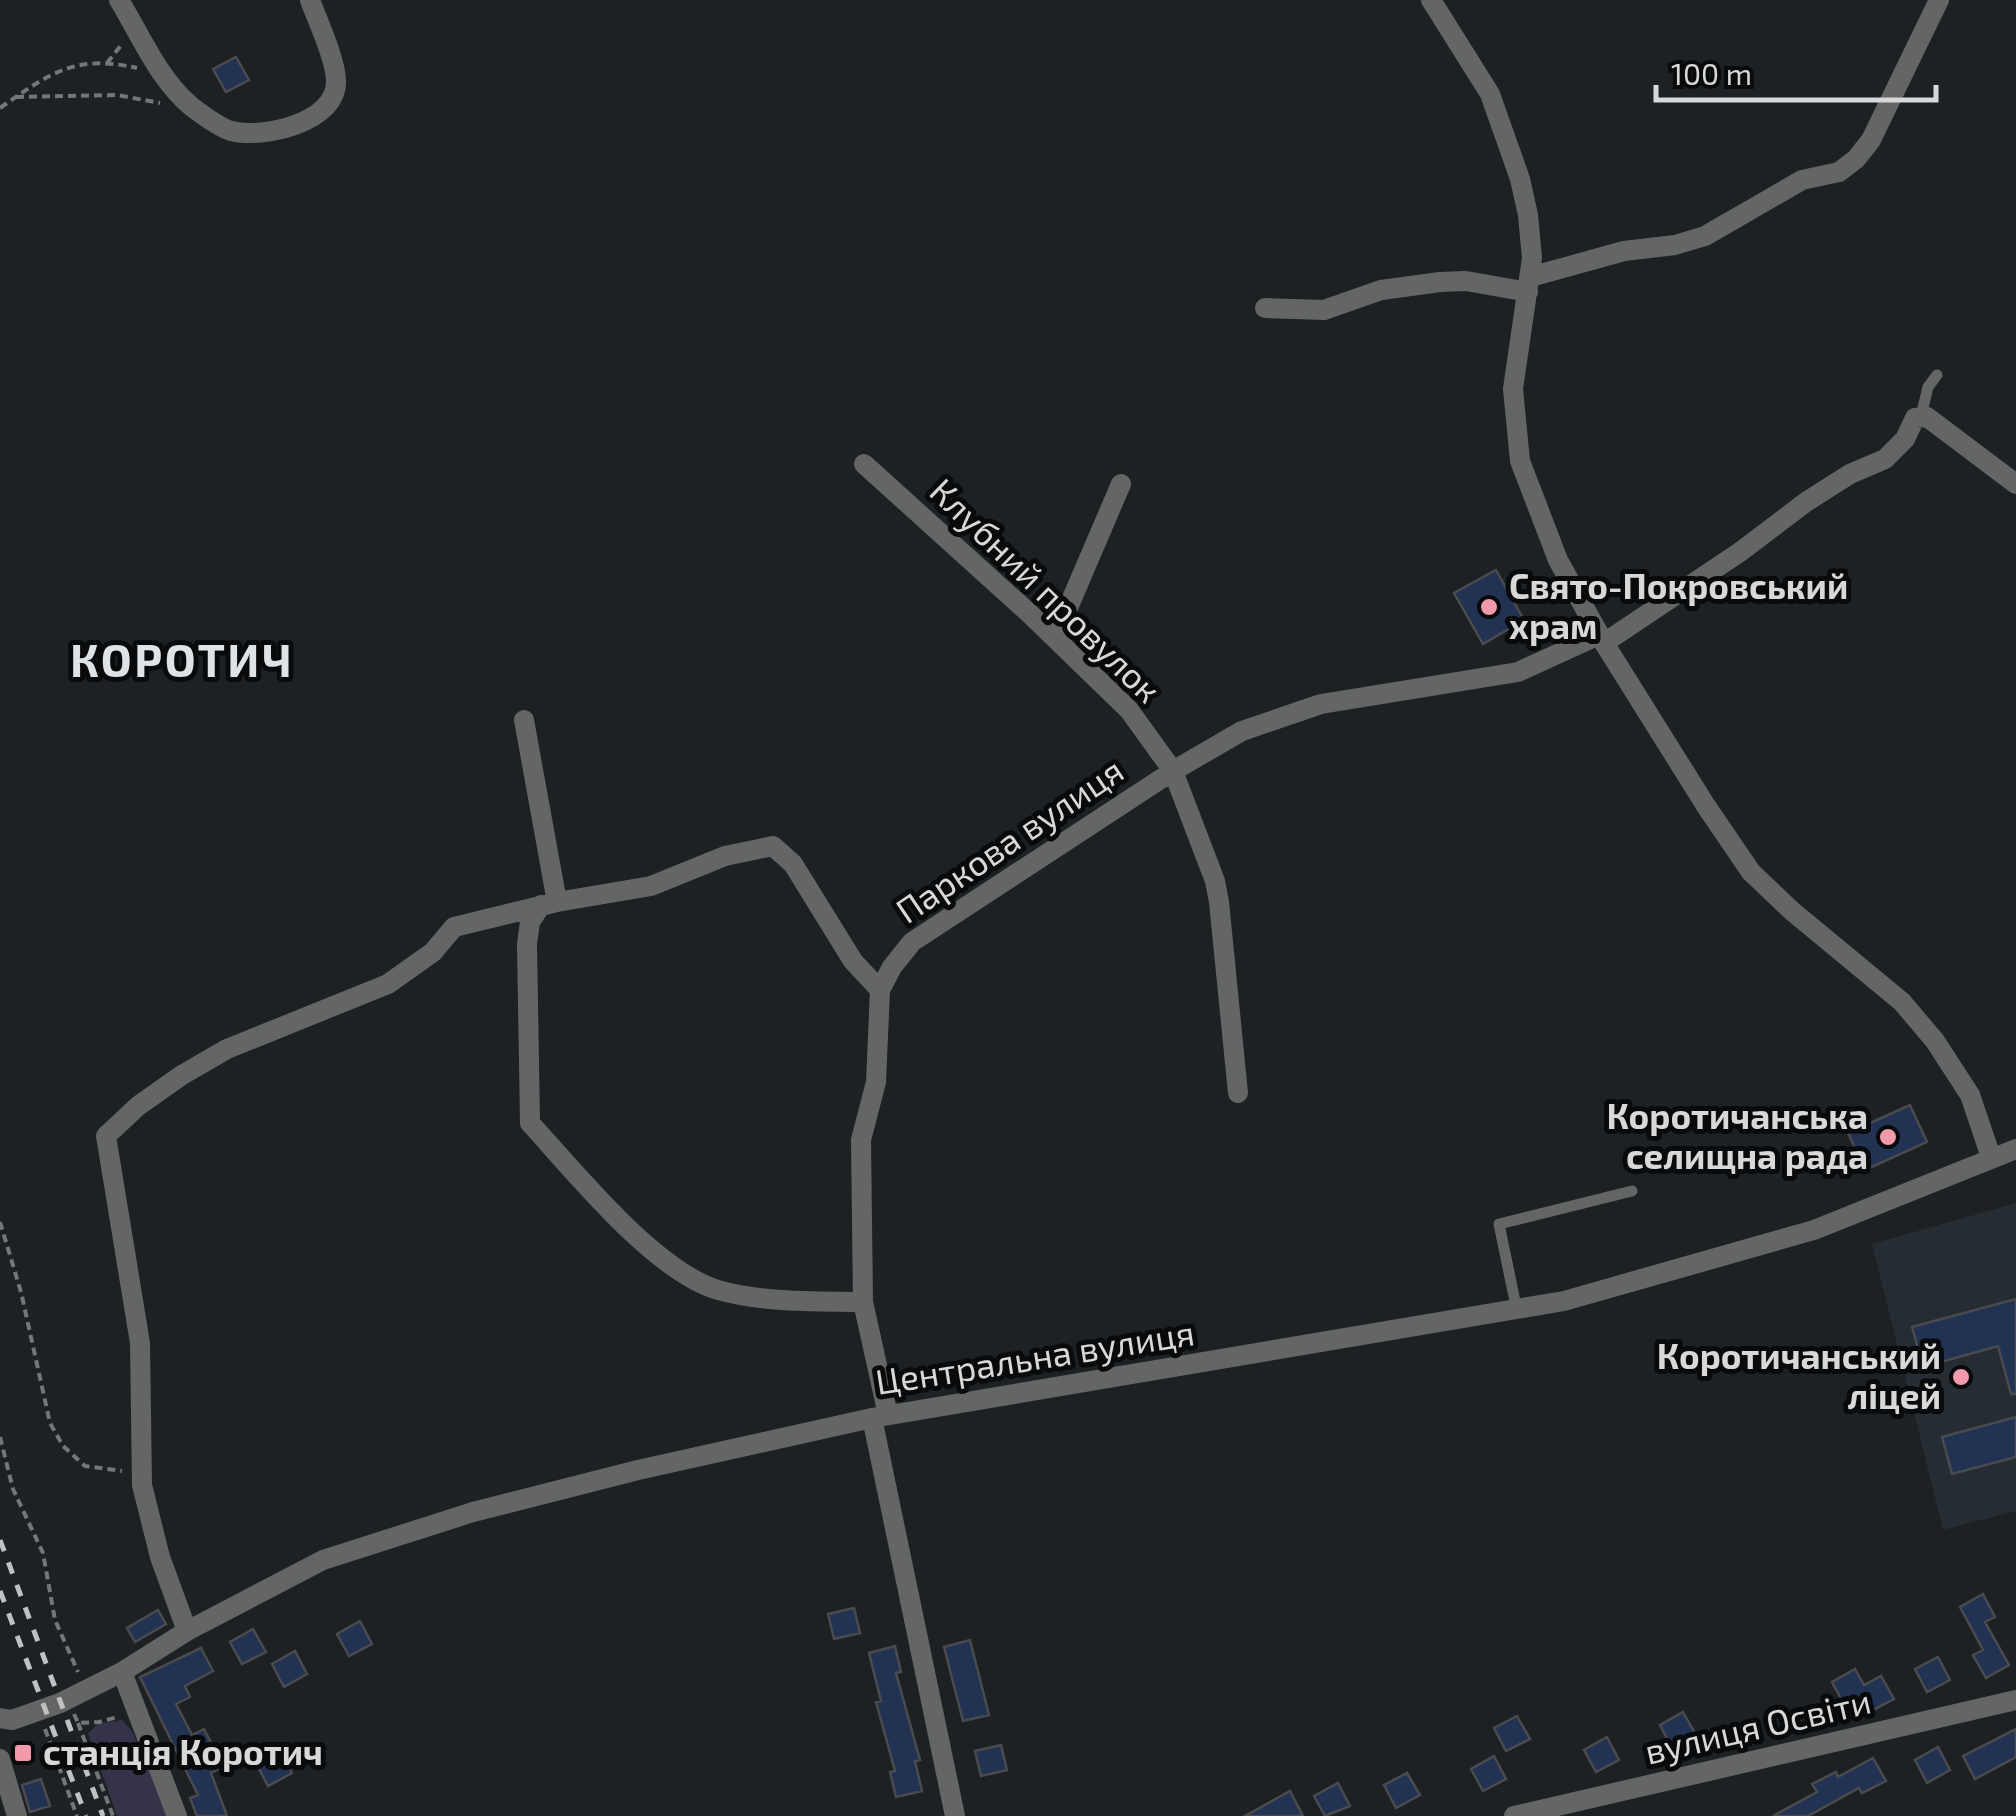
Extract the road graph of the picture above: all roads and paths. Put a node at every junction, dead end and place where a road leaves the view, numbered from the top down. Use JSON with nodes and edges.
{"nodes":[{"id":1,"x":119,"y":0,"type":"edge"},
{"id":2,"x":310,"y":0,"type":"edge"},
{"id":3,"x":1431,"y":0,"type":"edge"},
{"id":4,"x":1939,"y":0,"type":"edge"},
{"id":5,"x":162,"y":74,"type":"junction"},
{"id":6,"x":16,"y":97,"type":"junction"},
{"id":7,"x":166,"y":104,"type":"dead end"},
{"id":8,"x":0,"y":108,"type":"edge"},
{"id":9,"x":1529,"y":284,"type":"junction"},
{"id":10,"x":1265,"y":308,"type":"dead end"},
{"id":11,"x":1936,"y":375,"type":"dead end"},
{"id":12,"x":1921,"y":416,"type":"junction"},
{"id":13,"x":864,"y":464,"type":"dead end"},
{"id":14,"x":1121,"y":484,"type":"dead end"},
{"id":15,"x":2016,"y":484,"type":"edge"},
{"id":16,"x":1055,"y":638,"type":"junction"},
{"id":17,"x":1601,"y":639,"type":"junction"},
{"id":18,"x":524,"y":720,"type":"dead end"},
{"id":19,"x":1174,"y":771,"type":"junction"},
{"id":20,"x":549,"y":904,"type":"junction"},
{"id":21,"x":880,"y":990,"type":"junction"},
{"id":22,"x":1238,"y":1093,"type":"dead end"},
{"id":23,"x":2016,"y":1148,"type":"edge"},
{"id":24,"x":1991,"y":1156,"type":"junction"},
{"id":25,"x":1632,"y":1192,"type":"dead end"},
{"id":26,"x":0,"y":1222,"type":"edge"},
{"id":27,"x":863,"y":1302,"type":"junction"},
{"id":28,"x":1517,"y":1311,"type":"junction"},
{"id":29,"x":880,"y":1417,"type":"junction"},
{"id":30,"x":0,"y":1437,"type":"edge"},
{"id":31,"x":142,"y":1485,"type":"junction"},
{"id":32,"x":187,"y":1631,"type":"junction"},
{"id":33,"x":122,"y":1672,"type":"junction"},
{"id":34,"x":85,"y":1690,"type":"junction"},
{"id":35,"x":2016,"y":1700,"type":"edge"},
{"id":36,"x":137,"y":1711,"type":"junction"},
{"id":37,"x":65,"y":1716,"type":"dead end"},
{"id":38,"x":0,"y":1718,"type":"edge"},
{"id":39,"x":50,"y":1722,"type":"dead end"},
{"id":40,"x":78,"y":1723,"type":"junction"},
{"id":41,"x":0,"y":1759,"type":"edge"},
{"id":42,"x":17,"y":1816,"type":"edge"},
{"id":43,"x":78,"y":1816,"type":"edge"},
{"id":44,"x":113,"y":1816,"type":"edge"},
{"id":45,"x":178,"y":1816,"type":"edge"},
{"id":46,"x":955,"y":1816,"type":"edge"},
{"id":47,"x":1514,"y":1816,"type":"edge"}],
"edges":[{"from":1,"to":5,"type":"street"},
{"from":2,"to":5,"type":"street"},
{"from":3,"to":9,"type":"street"},
{"from":4,"to":9,"type":"street"},
{"from":5,"to":6,"type":"path"},
{"from":6,"to":7,"type":"path"},
{"from":6,"to":8,"type":"path"},
{"from":9,"to":10,"type":"street"},
{"from":9,"to":17,"type":"street"},
{"from":11,"to":12,"type":"lane"},
{"from":12,"to":15,"type":"street"},
{"from":12,"to":17,"type":"street","name":"Паркова вулиця"},
{"from":13,"to":16,"type":"street","name":"Клубний провулок"},
{"from":14,"to":16,"type":"street"},
{"from":16,"to":19,"type":"street","name":"Клубний провулок"},
{"from":17,"to":19,"type":"street","name":"Паркова вулиця"},
{"from":17,"to":24,"type":"street"},
{"from":18,"to":20,"type":"street"},
{"from":19,"to":21,"type":"street","name":"Паркова вулиця"},
{"from":19,"to":22,"type":"street","name":"Клубний провулок"},
{"from":20,"to":21,"type":"street"},
{"from":20,"to":27,"type":"street"},
{"from":20,"to":31,"type":"street"},
{"from":21,"to":27,"type":"street"},
{"from":23,"to":24,"type":"street","name":"Центральна вулиця"},
{"from":24,"to":28,"type":"street","name":"Центральна вулиця"},
{"from":25,"to":28,"type":"lane"},
{"from":26,"to":31,"type":"path"},
{"from":27,"to":29,"type":"street"},
{"from":28,"to":29,"type":"street","name":"Центральна вулиця"},
{"from":29,"to":32,"type":"street","name":"Центральна вулиця"},
{"from":29,"to":46,"type":"street"},
{"from":30,"to":34,"type":"path"},
{"from":31,"to":32,"type":"street"},
{"from":32,"to":33,"type":"street","name":"Центральна вулиця"},
{"from":33,"to":34,"type":"street","name":"Центральна вулиця"},
{"from":33,"to":36,"type":"street"},
{"from":34,"to":38,"type":"street","name":"Центральна вулиця"},
{"from":35,"to":47,"type":"street","name":"вулиця Освіти"},
{"from":36,"to":40,"type":"path"},
{"from":36,"to":45,"type":"street"},
{"from":37,"to":40,"type":"path"},
{"from":39,"to":43,"type":"path"},
{"from":40,"to":44,"type":"path"},
{"from":41,"to":42,"type":"street"}]}
